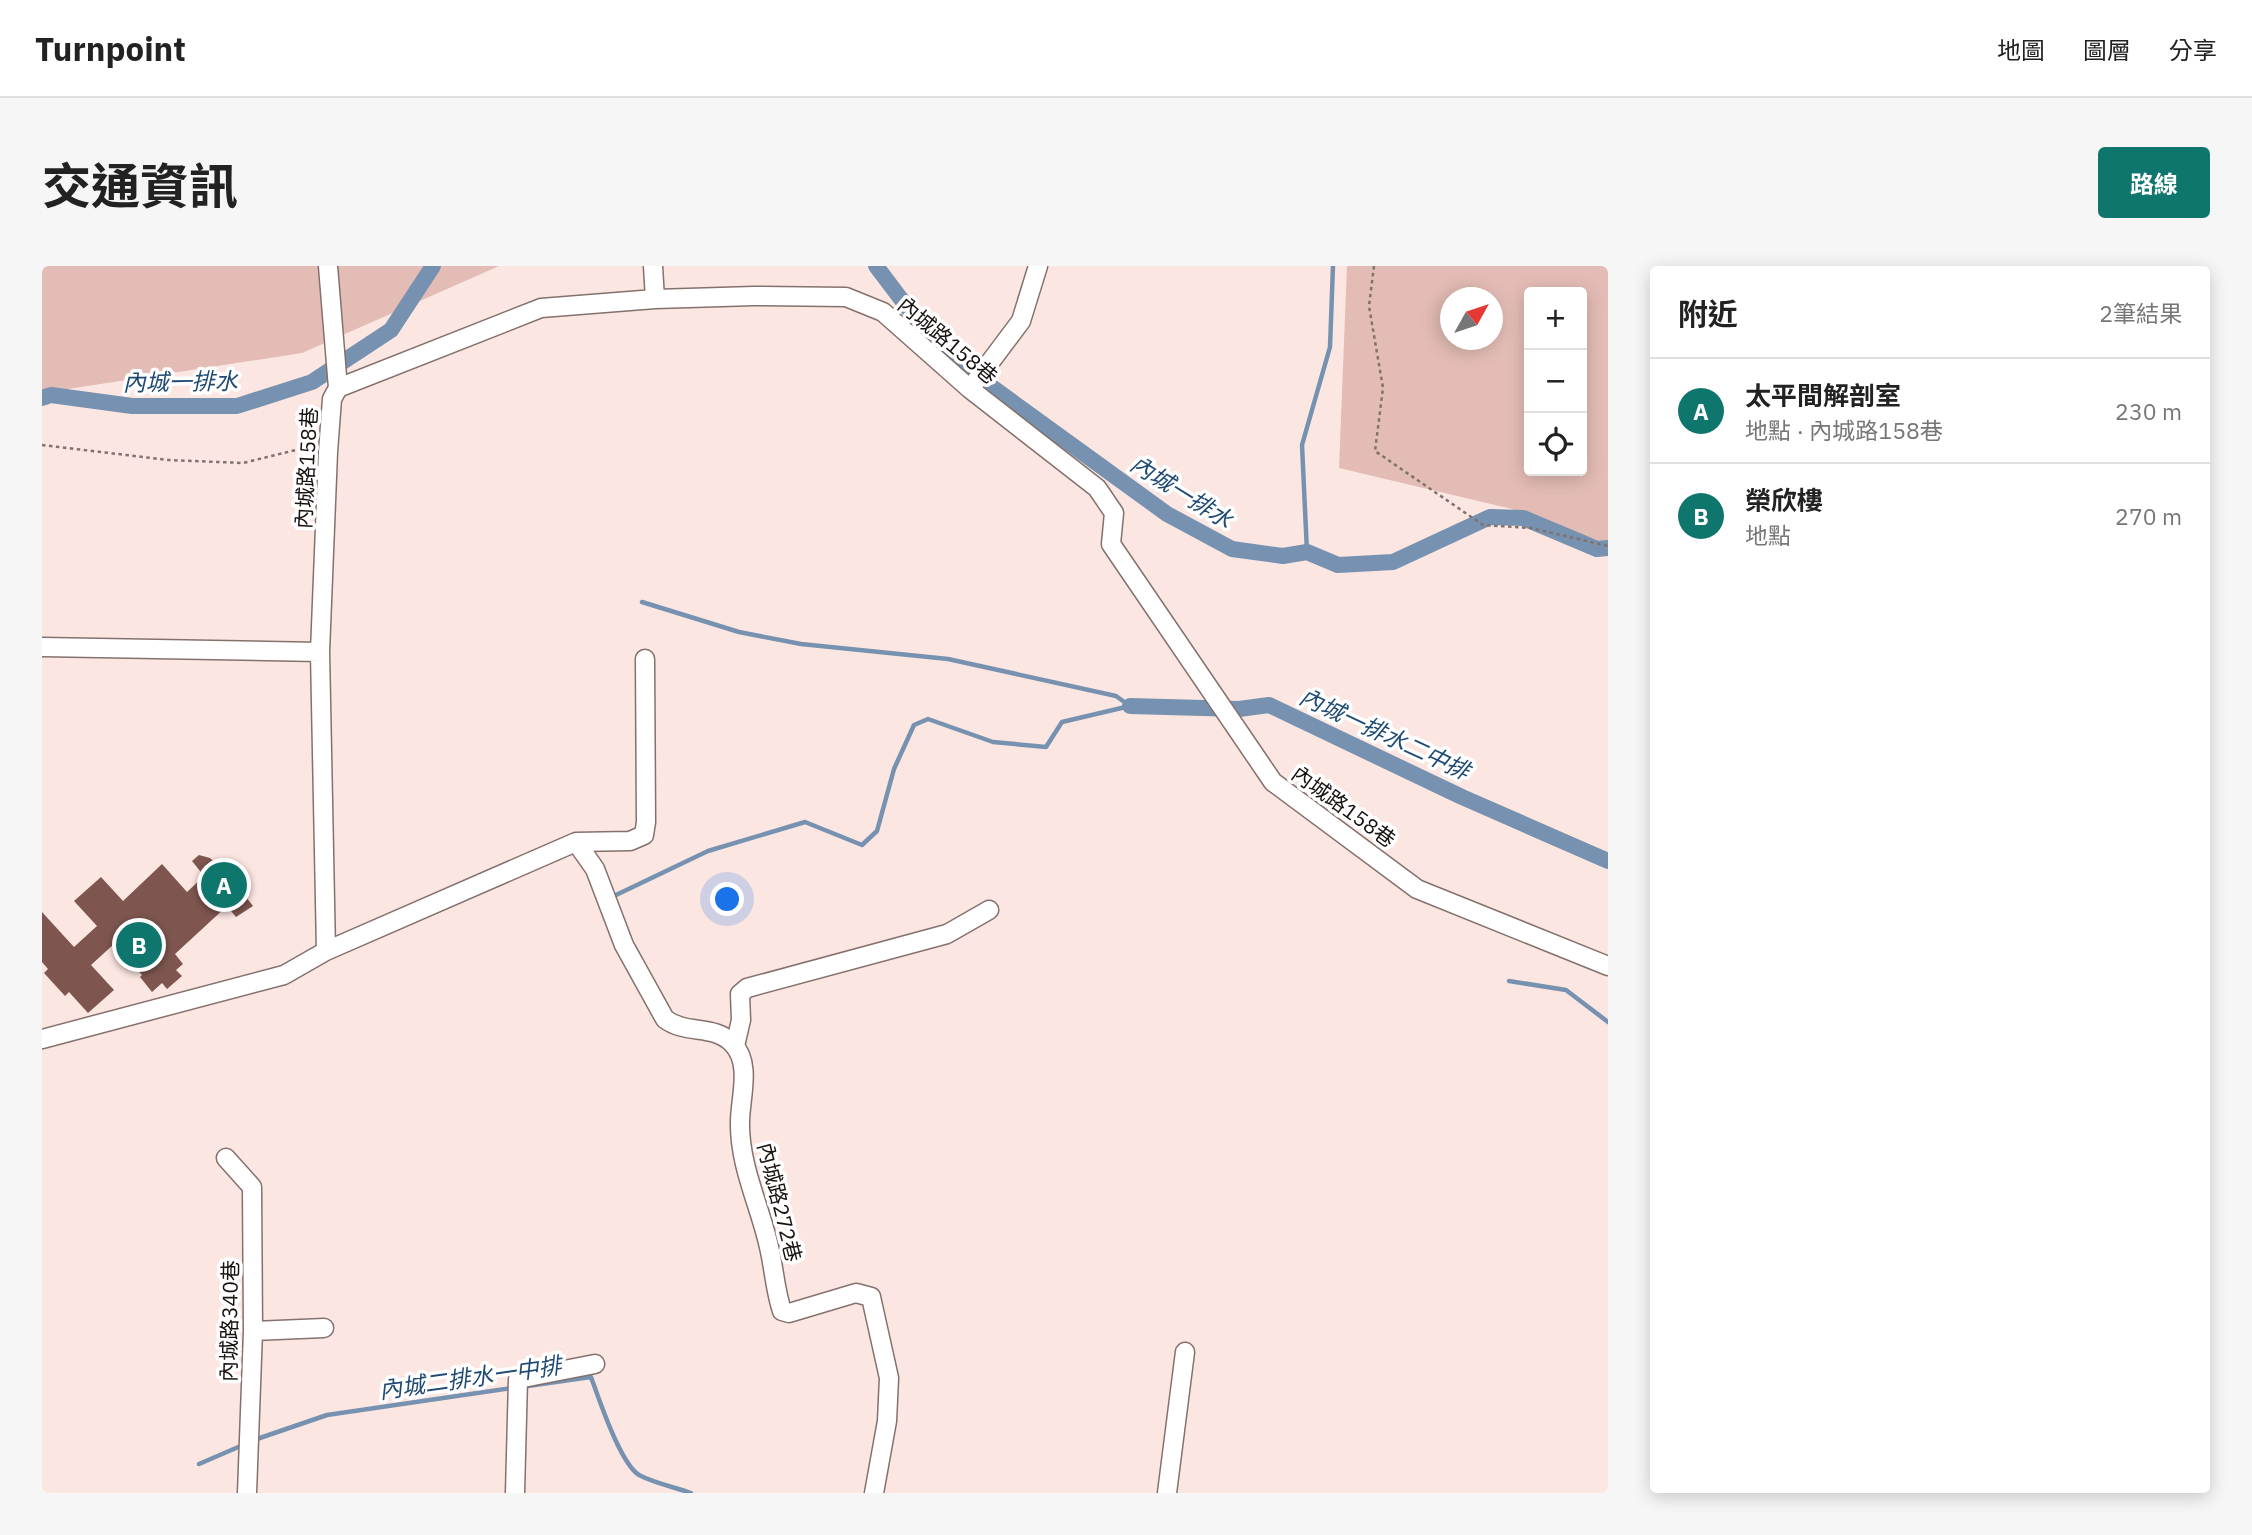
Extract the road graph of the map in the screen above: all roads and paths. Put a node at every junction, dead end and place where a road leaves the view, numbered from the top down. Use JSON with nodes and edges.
{"nodes":[{"id":1,"x":328,"y":266,"type":"edge"},
{"id":2,"x":653,"y":266,"type":"edge"},
{"id":3,"x":1038,"y":266,"type":"edge"},
{"id":4,"x":1374,"y":266,"type":"edge"},
{"id":5,"x":655,"y":299,"type":"junction"},
{"id":6,"x":337,"y":382,"type":"junction"},
{"id":7,"x":972,"y":386,"type":"junction"},
{"id":8,"x":329,"y":442,"type":"junction"},
{"id":9,"x":42,"y":444,"type":"edge"},
{"id":10,"x":1608,"y":546,"type":"edge"},
{"id":11,"x":42,"y":647,"type":"edge"},
{"id":12,"x":320,"y":652,"type":"junction"},
{"id":13,"x":645,"y":659,"type":"dead end"},
{"id":14,"x":576,"y":842,"type":"junction"},
{"id":15,"x":989,"y":910,"type":"dead end"},
{"id":16,"x":326,"y":951,"type":"junction"},
{"id":17,"x":1608,"y":966,"type":"edge"},
{"id":18,"x":42,"y":1039,"type":"edge"},
{"id":19,"x":735,"y":1046,"type":"junction"},
{"id":20,"x":226,"y":1158,"type":"dead end"},
{"id":21,"x":324,"y":1328,"type":"dead end"},
{"id":22,"x":253,"y":1331,"type":"junction"},
{"id":23,"x":1185,"y":1352,"type":"dead end"},
{"id":24,"x":595,"y":1364,"type":"dead end"},
{"id":25,"x":247,"y":1493,"type":"edge"},
{"id":26,"x":515,"y":1493,"type":"edge"},
{"id":27,"x":874,"y":1493,"type":"edge"},
{"id":28,"x":1167,"y":1493,"type":"edge"}],
"edges":[{"from":1,"to":6,"type":"street"},
{"from":2,"to":5,"type":"street"},
{"from":3,"to":7,"type":"street"},
{"from":4,"to":10,"type":"path"},
{"from":5,"to":6,"type":"street","name":"內城路158巷"},
{"from":5,"to":7,"type":"street","name":"內城路158巷"},
{"from":6,"to":8,"type":"street","name":"內城路158巷"},
{"from":7,"to":17,"type":"street","name":"內城路158巷"},
{"from":8,"to":9,"type":"path"},
{"from":8,"to":12,"type":"street","name":"內城路158巷"},
{"from":11,"to":12,"type":"street"},
{"from":12,"to":16,"type":"street","name":"內城路158巷"},
{"from":13,"to":14,"type":"street"},
{"from":14,"to":16,"type":"street"},
{"from":14,"to":19,"type":"street"},
{"from":15,"to":19,"type":"street"},
{"from":16,"to":18,"type":"street"},
{"from":19,"to":27,"type":"street","name":"內城路272巷"},
{"from":20,"to":22,"type":"street","name":"內城路340巷"},
{"from":21,"to":22,"type":"street"},
{"from":22,"to":25,"type":"street","name":"內城路340巷"},
{"from":23,"to":28,"type":"street"},
{"from":24,"to":26,"type":"street"}]}
